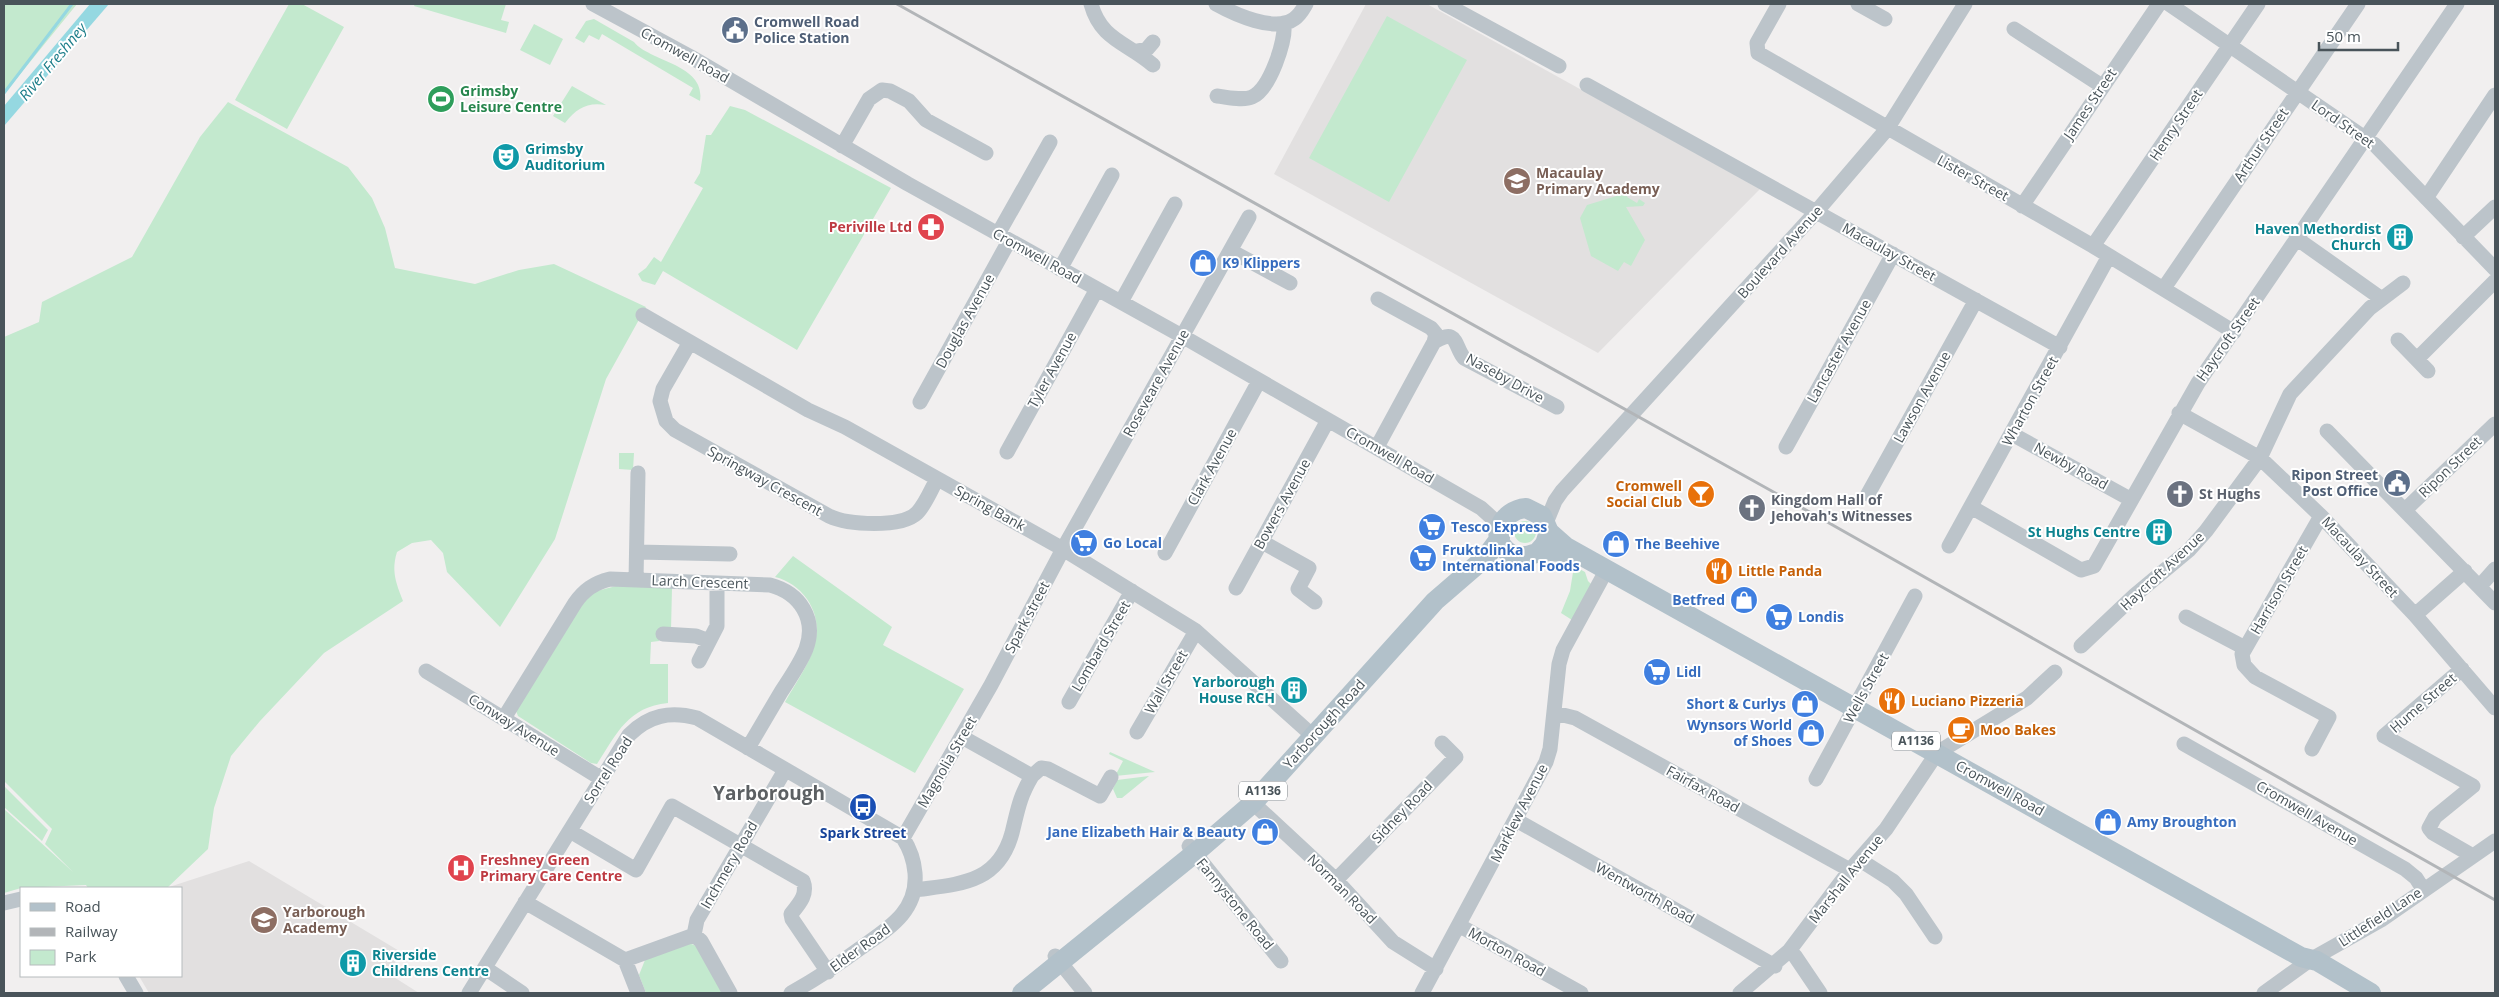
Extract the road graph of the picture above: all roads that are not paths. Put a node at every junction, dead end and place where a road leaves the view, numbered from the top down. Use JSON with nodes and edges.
{"nodes":[{"id":1,"x":593,"y":4,"type":"edge"},
{"id":2,"x":1091,"y":4,"type":"edge"},
{"id":3,"x":1216,"y":4,"type":"edge"},
{"id":4,"x":1306,"y":4,"type":"edge"},
{"id":5,"x":1445,"y":4,"type":"edge"},
{"id":6,"x":1779,"y":4,"type":"edge"},
{"id":7,"x":1858,"y":4,"type":"edge"},
{"id":8,"x":1965,"y":4,"type":"edge"},
{"id":9,"x":2158,"y":4,"type":"edge"},
{"id":10,"x":2169,"y":4,"type":"edge"},
{"id":11,"x":2258,"y":4,"type":"edge"},
{"id":12,"x":2358,"y":4,"type":"edge"},
{"id":13,"x":2457,"y":4,"type":"edge"},
{"id":14,"x":1885,"y":19,"type":"dead end"},
{"id":15,"x":1284,"y":23,"type":"junction"},
{"id":16,"x":2014,"y":29,"type":"dead end"},
{"id":17,"x":1153,"y":42,"type":"dead end"},
{"id":18,"x":2229,"y":46,"type":"junction"},
{"id":19,"x":1137,"y":51,"type":"junction"},
{"id":20,"x":1153,"y":65,"type":"dead end"},
{"id":21,"x":1559,"y":66,"type":"dead end"},
{"id":22,"x":1587,"y":85,"type":"dead end"},
{"id":23,"x":2102,"y":86,"type":"junction"},
{"id":24,"x":2297,"y":92,"type":"junction"},
{"id":25,"x":2495,"y":95,"type":"edge"},
{"id":26,"x":1217,"y":96,"type":"dead end"},
{"id":27,"x":1887,"y":129,"type":"junction"},
{"id":28,"x":2366,"y":138,"type":"junction"},
{"id":29,"x":1050,"y":142,"type":"dead end"},
{"id":30,"x":842,"y":146,"type":"junction"},
{"id":31,"x":986,"y":153,"type":"dead end"},
{"id":32,"x":1112,"y":175,"type":"dead end"},
{"id":33,"x":2426,"y":198,"type":"junction"},
{"id":34,"x":1175,"y":204,"type":"dead end"},
{"id":35,"x":2022,"y":206,"type":"junction"},
{"id":36,"x":2495,"y":207,"type":"edge"},
{"id":37,"x":1816,"y":212,"type":"junction"},
{"id":38,"x":1249,"y":217,"type":"dead end"},
{"id":39,"x":1004,"y":237,"type":"junction"},
{"id":40,"x":2463,"y":237,"type":"junction"},
{"id":41,"x":2296,"y":238,"type":"junction"},
{"id":42,"x":2093,"y":246,"type":"junction"},
{"id":43,"x":1231,"y":251,"type":"junction"},
{"id":44,"x":1893,"y":254,"type":"junction"},
{"id":45,"x":2109,"y":256,"type":"junction"},
{"id":46,"x":1060,"y":269,"type":"junction"},
{"id":47,"x":2495,"y":269,"type":"edge"},
{"id":48,"x":2495,"y":281,"type":"edge"},
{"id":49,"x":1290,"y":283,"type":"dead end"},
{"id":50,"x":2403,"y":283,"type":"dead end"},
{"id":51,"x":2164,"y":288,"type":"junction"},
{"id":52,"x":1098,"y":289,"type":"junction"},
{"id":53,"x":1378,"y":299,"type":"dead end"},
{"id":54,"x":2382,"y":299,"type":"junction"},
{"id":55,"x":1976,"y":300,"type":"junction"},
{"id":56,"x":1121,"y":302,"type":"junction"},
{"id":57,"x":643,"y":315,"type":"dead end"},
{"id":58,"x":2234,"y":332,"type":"junction"},
{"id":59,"x":1182,"y":336,"type":"junction"},
{"id":60,"x":2398,"y":340,"type":"dead end"},
{"id":61,"x":690,"y":342,"type":"junction"},
{"id":62,"x":1434,"y":342,"type":"junction"},
{"id":63,"x":2060,"y":347,"type":"junction"},
{"id":64,"x":2417,"y":360,"type":"junction"},
{"id":65,"x":2428,"y":371,"type":"dead end"},
{"id":66,"x":1258,"y":381,"type":"junction"},
{"id":67,"x":920,"y":402,"type":"dead end"},
{"id":68,"x":1557,"y":407,"type":"dead end"},
{"id":69,"x":2179,"y":413,"type":"junction"},
{"id":70,"x":1328,"y":420,"type":"junction"},
{"id":71,"x":2495,"y":424,"type":"edge"},
{"id":72,"x":2326,"y":431,"type":"dead end"},
{"id":73,"x":2012,"y":434,"type":"junction"},
{"id":74,"x":1377,"y":447,"type":"junction"},
{"id":75,"x":1786,"y":447,"type":"dead end"},
{"id":76,"x":1007,"y":452,"type":"dead end"},
{"id":77,"x":2260,"y":458,"type":"junction"},
{"id":78,"x":638,"y":472,"type":"dead end"},
{"id":79,"x":937,"y":479,"type":"junction"},
{"id":80,"x":1570,"y":482,"type":"junction"},
{"id":81,"x":1868,"y":494,"type":"dead end"},
{"id":82,"x":2130,"y":499,"type":"junction"},
{"id":83,"x":1971,"y":507,"type":"junction"},
{"id":84,"x":1481,"y":508,"type":"junction"},
{"id":85,"x":1518,"y":510,"type":"junction"},
{"id":86,"x":2405,"y":510,"type":"junction"},
{"id":87,"x":2321,"y":516,"type":"junction"},
{"id":88,"x":1548,"y":528,"type":"junction"},
{"id":89,"x":1499,"y":535,"type":"junction"},
{"id":90,"x":1262,"y":542,"type":"junction"},
{"id":91,"x":1949,"y":546,"type":"dead end"},
{"id":92,"x":1064,"y":549,"type":"junction"},
{"id":93,"x":637,"y":552,"type":"junction"},
{"id":94,"x":1165,"y":552,"type":"dead end"},
{"id":95,"x":730,"y":554,"type":"dead end"},
{"id":96,"x":1529,"y":555,"type":"junction"},
{"id":97,"x":1585,"y":556,"type":"junction"},
{"id":98,"x":1480,"y":562,"type":"junction"},
{"id":99,"x":1607,"y":569,"type":"junction"},
{"id":100,"x":2495,"y":569,"type":"edge"},
{"id":101,"x":2465,"y":571,"type":"junction"},
{"id":102,"x":636,"y":580,"type":"junction"},
{"id":103,"x":717,"y":583,"type":"junction"},
{"id":104,"x":2480,"y":586,"type":"junction"},
{"id":105,"x":1236,"y":588,"type":"dead end"},
{"id":106,"x":1132,"y":591,"type":"junction"},
{"id":107,"x":1916,"y":596,"type":"dead end"},
{"id":108,"x":1315,"y":602,"type":"dead end"},
{"id":109,"x":2495,"y":603,"type":"edge"},
{"id":110,"x":2415,"y":615,"type":"junction"},
{"id":111,"x":2186,"y":617,"type":"dead end"},
{"id":112,"x":1196,"y":631,"type":"junction"},
{"id":113,"x":663,"y":634,"type":"dead end"},
{"id":114,"x":709,"y":641,"type":"junction"},
{"id":115,"x":2082,"y":646,"type":"dead end"},
{"id":116,"x":2245,"y":648,"type":"junction"},
{"id":117,"x":699,"y":661,"type":"dead end"},
{"id":118,"x":2462,"y":669,"type":"junction"},
{"id":119,"x":426,"y":670,"type":"dead end"},
{"id":120,"x":2055,"y":672,"type":"dead end"},
{"id":121,"x":991,"y":685,"type":"joint"},
{"id":122,"x":1069,"y":702,"type":"dead end"},
{"id":123,"x":1855,"y":707,"type":"junction"},
{"id":124,"x":2495,"y":708,"type":"edge"},
{"id":125,"x":1556,"y":713,"type":"junction"},
{"id":126,"x":504,"y":718,"type":"junction"},
{"id":127,"x":1137,"y":732,"type":"dead end"},
{"id":128,"x":1313,"y":736,"type":"junction"},
{"id":129,"x":962,"y":737,"type":"junction"},
{"id":130,"x":1442,"y":743,"type":"dead end"},
{"id":131,"x":2184,"y":744,"type":"dead end"},
{"id":132,"x":748,"y":748,"type":"junction"},
{"id":133,"x":2312,"y":749,"type":"dead end"},
{"id":134,"x":1937,"y":753,"type":"junction"},
{"id":135,"x":785,"y":770,"type":"junction"},
{"id":136,"x":1032,"y":776,"type":"junction"},
{"id":137,"x":1111,"y":777,"type":"dead end"},
{"id":138,"x":602,"y":779,"type":"junction"},
{"id":139,"x":1816,"y":779,"type":"dead end"},
{"id":140,"x":1252,"y":803,"type":"junction"},
{"id":141,"x":1516,"y":820,"type":"junction"},
{"id":142,"x":570,"y":831,"type":"junction"},
{"id":143,"x":903,"y":838,"type":"junction"},
{"id":144,"x":2495,"y":841,"type":"edge"},
{"id":145,"x":741,"y":845,"type":"junction"},
{"id":146,"x":1192,"y":850,"type":"junction"},
{"id":147,"x":2472,"y":856,"type":"junction"},
{"id":148,"x":1855,"y":865,"type":"junction"},
{"id":149,"x":1336,"y":880,"type":"junction"},
{"id":150,"x":2423,"y":889,"type":"junction"},
{"id":151,"x":915,"y":890,"type":"junction"},
{"id":152,"x":20,"y":899,"type":"edge"},
{"id":153,"x":525,"y":902,"type":"junction"},
{"id":154,"x":4,"y":903,"type":"edge"},
{"id":155,"x":1460,"y":926,"type":"junction"},
{"id":156,"x":694,"y":935,"type":"junction"},
{"id":157,"x":1935,"y":937,"type":"dead end"},
{"id":158,"x":1789,"y":951,"type":"junction"},
{"id":159,"x":1058,"y":959,"type":"junction"},
{"id":160,"x":626,"y":960,"type":"junction"},
{"id":161,"x":2310,"y":960,"type":"junction"},
{"id":162,"x":1282,"y":961,"type":"dead end"},
{"id":163,"x":1774,"y":966,"type":"junction"},
{"id":164,"x":485,"y":968,"type":"junction"},
{"id":165,"x":1436,"y":969,"type":"junction"},
{"id":166,"x":828,"y":972,"type":"junction"},
{"id":167,"x":127,"y":977,"type":"edge"},
{"id":168,"x":136,"y":993,"type":"edge"},
{"id":169,"x":469,"y":993,"type":"edge"},
{"id":170,"x":522,"y":993,"type":"edge"},
{"id":171,"x":638,"y":993,"type":"edge"},
{"id":172,"x":730,"y":993,"type":"edge"},
{"id":173,"x":791,"y":993,"type":"edge"},
{"id":174,"x":1022,"y":993,"type":"edge"},
{"id":175,"x":1085,"y":993,"type":"edge"},
{"id":176,"x":1422,"y":993,"type":"edge"},
{"id":177,"x":1581,"y":993,"type":"edge"},
{"id":178,"x":1740,"y":993,"type":"edge"},
{"id":179,"x":1820,"y":993,"type":"edge"},
{"id":180,"x":2264,"y":993,"type":"edge"},
{"id":181,"x":2371,"y":993,"type":"edge"}],
"edges":[{"from":1,"to":30,"type":"street","name":"Cromwell Road"},
{"from":2,"to":19,"type":"street"},
{"from":3,"to":15,"type":"street"},
{"from":4,"to":15,"type":"street"},
{"from":5,"to":21,"type":"street"},
{"from":6,"to":27,"type":"street","name":"Lister Street"},
{"from":7,"to":14,"type":"street"},
{"from":8,"to":27,"type":"street","name":"Boulevard Avenue"},
{"from":9,"to":23,"type":"street","name":"James Street"},
{"from":10,"to":18,"type":"street","name":"Lord Street"},
{"from":11,"to":18,"type":"street","name":"Henry Street"},
{"from":12,"to":24,"type":"street","name":"Arthur Street"},
{"from":13,"to":28,"type":"street","name":"Haycroft Street"},
{"from":15,"to":26,"type":"street"},
{"from":16,"to":23,"type":"street"},
{"from":17,"to":19,"type":"street"},
{"from":18,"to":24,"type":"street","name":"Lord Street"},
{"from":18,"to":42,"type":"street","name":"Henry Street"},
{"from":19,"to":20,"type":"street"},
{"from":22,"to":37,"type":"street","name":"Macaulay Street"},
{"from":23,"to":35,"type":"street","name":"James Street"},
{"from":24,"to":28,"type":"street","name":"Lord Street"},
{"from":24,"to":51,"type":"street","name":"Arthur Street"},
{"from":25,"to":33,"type":"street"},
{"from":27,"to":35,"type":"street","name":"Lister Street"},
{"from":27,"to":37,"type":"street","name":"Boulevard Avenue"},
{"from":28,"to":33,"type":"street","name":"Lord Street"},
{"from":28,"to":41,"type":"street","name":"Haycroft Street"},
{"from":29,"to":39,"type":"street","name":"Douglas Avenue"},
{"from":30,"to":31,"type":"street"},
{"from":30,"to":39,"type":"street","name":"Cromwell Road"},
{"from":32,"to":46,"type":"street"},
{"from":33,"to":40,"type":"street","name":"Lord Street"},
{"from":34,"to":56,"type":"street"},
{"from":35,"to":42,"type":"street","name":"Lister Street"},
{"from":36,"to":40,"type":"street"},
{"from":37,"to":44,"type":"street","name":"Macaulay Street"},
{"from":37,"to":80,"type":"street","name":"Boulevard Avenue"},
{"from":38,"to":43,"type":"street","name":"Roseveare Avenue"},
{"from":39,"to":46,"type":"street","name":"Cromwell Road"},
{"from":39,"to":67,"type":"street","name":"Douglas Avenue"},
{"from":40,"to":47,"type":"street","name":"Lord Street"},
{"from":41,"to":54,"type":"street"},
{"from":41,"to":58,"type":"street","name":"Haycroft Street"},
{"from":42,"to":45,"type":"street","name":"Lister Street"},
{"from":43,"to":49,"type":"street"},
{"from":43,"to":59,"type":"street","name":"Roseveare Avenue"},
{"from":44,"to":55,"type":"street","name":"Macaulay Street"},
{"from":44,"to":75,"type":"street","name":"Lancaster Avenue"},
{"from":45,"to":51,"type":"street","name":"Lister Street"},
{"from":45,"to":63,"type":"street","name":"Wharton Street"},
{"from":46,"to":52,"type":"street","name":"Cromwell Road"},
{"from":48,"to":64,"type":"street"},
{"from":50,"to":54,"type":"street","name":"Haycroft Avenue"},
{"from":51,"to":58,"type":"street","name":"Lister Street"},
{"from":52,"to":56,"type":"street","name":"Cromwell Road"},
{"from":52,"to":76,"type":"street","name":"Tyler Avenue"},
{"from":53,"to":62,"type":"street"},
{"from":54,"to":77,"type":"street","name":"Haycroft Avenue"},
{"from":55,"to":63,"type":"street","name":"Macaulay Street"},
{"from":55,"to":81,"type":"street","name":"Lawson Avenue"},
{"from":56,"to":59,"type":"street","name":"Cromwell Road"},
{"from":57,"to":61,"type":"street","name":"Spring Bank"},
{"from":58,"to":69,"type":"street","name":"Haycroft Street"},
{"from":59,"to":66,"type":"street","name":"Cromwell Road"},
{"from":59,"to":92,"type":"street","name":"Roseveare Avenue"},
{"from":60,"to":64,"type":"street"},
{"from":61,"to":79,"type":"street","name":"Spring Bank"},
{"from":61,"to":79,"type":"street","name":"Springway Crescent"},
{"from":62,"to":68,"type":"street","name":"Naseby Drive"},
{"from":62,"to":74,"type":"street"},
{"from":63,"to":73,"type":"street","name":"Wharton Street"},
{"from":64,"to":65,"type":"street"},
{"from":66,"to":70,"type":"street","name":"Cromwell Road"},
{"from":66,"to":94,"type":"street","name":"Clark Avenue"},
{"from":69,"to":77,"type":"street","name":"Macaulay Street"},
{"from":69,"to":82,"type":"street","name":"Haycroft Street"},
{"from":70,"to":74,"type":"street","name":"Cromwell Road"},
{"from":70,"to":90,"type":"street","name":"Bowers Avenue"},
{"from":71,"to":86,"type":"street","name":"Ripon Street"},
{"from":72,"to":86,"type":"street"},
{"from":73,"to":82,"type":"street","name":"Newby Road"},
{"from":73,"to":83,"type":"street","name":"Wharton Street"},
{"from":74,"to":84,"type":"street","name":"Cromwell Road"},
{"from":77,"to":87,"type":"street","name":"Macaulay Street"},
{"from":77,"to":115,"type":"street","name":"Haycroft Avenue"},
{"from":78,"to":93,"type":"street"},
{"from":79,"to":92,"type":"street","name":"Spring Bank"},
{"from":80,"to":85,"type":"street","name":"Boulevard Avenue"},
{"from":80,"to":88,"type":"street","name":"Boulevard Avenue"},
{"from":82,"to":83,"type":"street","name":"Haycroft Street"},
{"from":83,"to":91,"type":"street","name":"Wharton Street"},
{"from":84,"to":85,"type":"street","name":"Cromwell Road"},
{"from":84,"to":89,"type":"street","name":"Cromwell Road"},
{"from":85,"to":88,"type":"main road","number":"A1136"},
{"from":85,"to":89,"type":"main road","number":"A1136"},
{"from":86,"to":101,"type":"street"},
{"from":87,"to":110,"type":"street","name":"Macaulay Street"},
{"from":87,"to":116,"type":"street","name":"Harrison Street"},
{"from":88,"to":96,"type":"main road"},
{"from":88,"to":97,"type":"main road","name":"Cromwell Road","number":"A1136"},
{"from":89,"to":96,"type":"main road"},
{"from":89,"to":98,"type":"main road","name":"Yarborough Road","number":"A1136"},
{"from":90,"to":105,"type":"street","name":"Bowers Avenue"},
{"from":90,"to":108,"type":"street"},
{"from":92,"to":106,"type":"street","name":"Spring Bank"},
{"from":92,"to":121,"type":"street","name":"Spark street"},
{"from":93,"to":95,"type":"street"},
{"from":93,"to":102,"type":"street"},
{"from":96,"to":97,"type":"main road","name":"Cromwell Road","number":"A1136"},
{"from":96,"to":98,"type":"main road","name":"Yarborough Road"},
{"from":97,"to":99,"type":"main road","name":"Cromwell Road","number":"A1136"},
{"from":98,"to":128,"type":"main road","name":"Yarborough Road","number":"A1136"},
{"from":99,"to":123,"type":"main road","name":"Cromwell Road","number":"A1136"},
{"from":99,"to":125,"type":"street","name":"Marklew Avenue"},
{"from":100,"to":104,"type":"street"},
{"from":101,"to":104,"type":"street"},
{"from":101,"to":110,"type":"street"},
{"from":102,"to":103,"type":"street","name":"Larch Crescent"},
{"from":102,"to":126,"type":"street","name":"Larch Crescent"},
{"from":103,"to":114,"type":"street"},
{"from":103,"to":132,"type":"street","name":"Larch Crescent"},
{"from":104,"to":109,"type":"street"},
{"from":106,"to":112,"type":"street","name":"Spring Bank"},
{"from":106,"to":122,"type":"street","name":"Lombard Street"},
{"from":107,"to":123,"type":"street","name":"Wells Street"},
{"from":110,"to":118,"type":"street","name":"Macaulay Street"},
{"from":111,"to":116,"type":"street"},
{"from":112,"to":127,"type":"street","name":"Wall Street"},
{"from":112,"to":128,"type":"street","name":"Spring Bank"},
{"from":113,"to":114,"type":"street"},
{"from":114,"to":117,"type":"street"},
{"from":116,"to":133,"type":"street","name":"Harrison Street"},
{"from":118,"to":124,"type":"street","name":"Macaulay Street"},
{"from":118,"to":147,"type":"street","name":"Hume Street"},
{"from":119,"to":126,"type":"street","name":"Conway Avenue"},
{"from":120,"to":134,"type":"street"},
{"from":121,"to":129,"type":"street","name":"Magnolia Street"},
{"from":123,"to":134,"type":"main road","name":"Cromwell Road","number":"A1136"},
{"from":123,"to":139,"type":"street","name":"Wells Street"},
{"from":125,"to":141,"type":"street","name":"Marklew Avenue"},
{"from":125,"to":148,"type":"street","name":"Fairfax Road"},
{"from":126,"to":138,"type":"street","name":"Conway Avenue"},
{"from":128,"to":140,"type":"main road","name":"Yarborough Road","number":"A1136"},
{"from":129,"to":136,"type":"street"},
{"from":129,"to":143,"type":"street","name":"Magnolia Street"},
{"from":130,"to":149,"type":"street","name":"Sidney Road"},
{"from":131,"to":150,"type":"street","name":"Cromwell Avenue"},
{"from":132,"to":135,"type":"street","name":"Sorrel Road"},
{"from":132,"to":138,"type":"street","name":"Sorrel Road"},
{"from":134,"to":148,"type":"street","name":"Marshall Avenue"},
{"from":134,"to":161,"type":"main road","name":"Cromwell Road","number":"A1136"},
{"from":135,"to":143,"type":"street","name":"Sorrel Road"},
{"from":135,"to":145,"type":"street","name":"Inchmery Road"},
{"from":136,"to":137,"type":"street"},
{"from":136,"to":151,"type":"street"},
{"from":138,"to":142,"type":"street","name":"Sorrel Road"},
{"from":140,"to":146,"type":"main road","name":"Yarborough Road","number":"A1136"},
{"from":140,"to":149,"type":"street","name":"Norman Road"},
{"from":141,"to":155,"type":"street","name":"Marklew Avenue"},
{"from":141,"to":163,"type":"street","name":"Wentworth Road"},
{"from":142,"to":145,"type":"street"},
{"from":142,"to":153,"type":"street","name":"Sorrel Road"},
{"from":143,"to":151,"type":"street"},
{"from":144,"to":147,"type":"street","name":"Littlefield Lane"},
{"from":145,"to":156,"type":"street","name":"Inchmery Road"},
{"from":145,"to":166,"type":"street"},
{"from":146,"to":159,"type":"main road","name":"Yarborough Road","number":"A1136"},
{"from":146,"to":162,"type":"street","name":"Fannystone Road"},
{"from":147,"to":150,"type":"street","name":"Littlefield Lane"},
{"from":148,"to":157,"type":"street","name":"Fairfax Road"},
{"from":148,"to":158,"type":"street","name":"Marshall Avenue"},
{"from":149,"to":165,"type":"street","name":"Norman Road"},
{"from":150,"to":161,"type":"street","name":"Littlefield Lane"},
{"from":151,"to":166,"type":"street","name":"Elder Road"},
{"from":152,"to":154,"type":"street"},
{"from":153,"to":160,"type":"street"},
{"from":153,"to":164,"type":"street","name":"Sorrel Road"},
{"from":155,"to":165,"type":"street","name":"Marklew Avenue"},
{"from":155,"to":177,"type":"street","name":"Morton Road"},
{"from":156,"to":160,"type":"street"},
{"from":156,"to":172,"type":"street"},
{"from":158,"to":163,"type":"street","name":"Marshall Avenue"},
{"from":158,"to":179,"type":"street"},
{"from":159,"to":174,"type":"main road","name":"Yarborough Road","number":"A1136"},
{"from":159,"to":175,"type":"street"},
{"from":160,"to":171,"type":"street"},
{"from":161,"to":180,"type":"street","name":"Littlefield Lane"},
{"from":161,"to":181,"type":"main road","number":"A1136"},
{"from":163,"to":178,"type":"street","name":"Marshall Avenue"},
{"from":164,"to":169,"type":"street","name":"Sorrel Road"},
{"from":164,"to":170,"type":"street"},
{"from":165,"to":176,"type":"street","name":"Marklew Avenue"},
{"from":166,"to":173,"type":"street","name":"Elder Road"},
{"from":167,"to":168,"type":"street"}]}
